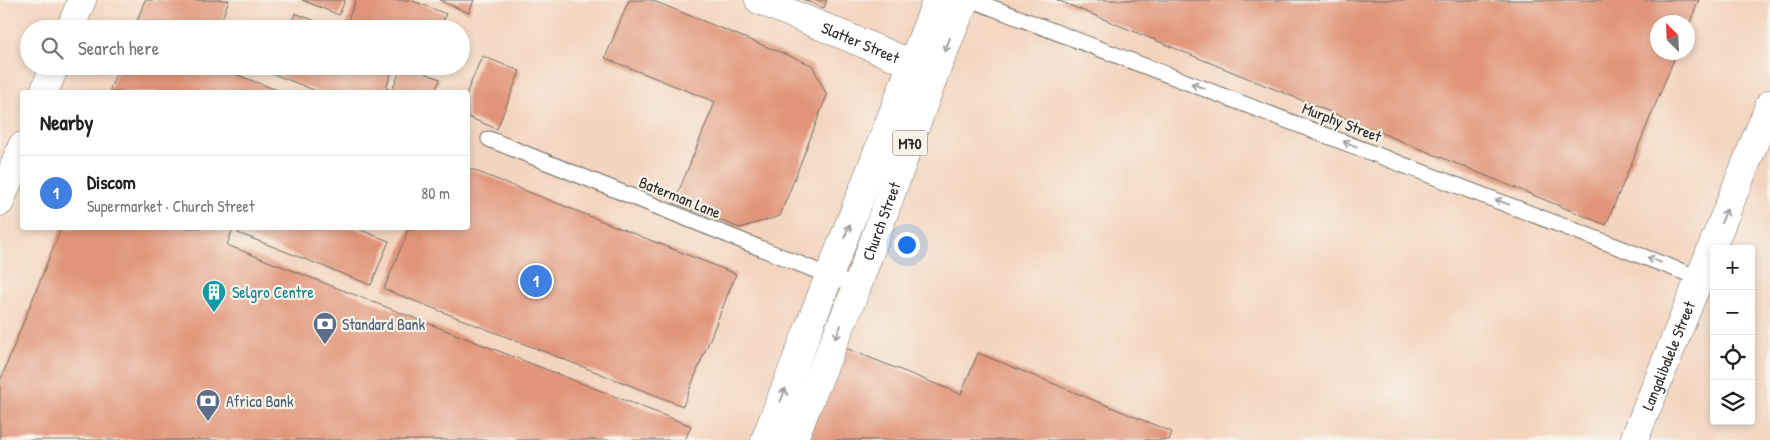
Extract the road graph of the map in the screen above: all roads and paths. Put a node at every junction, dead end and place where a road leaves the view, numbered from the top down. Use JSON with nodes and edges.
{"nodes":[{"id":1,"x":82,"y":0,"type":"edge"},
{"id":2,"x":759,"y":0,"type":"edge"},
{"id":3,"x":937,"y":0,"type":"edge"},
{"id":4,"x":965,"y":0,"type":"edge"},
{"id":5,"x":972,"y":0,"type":"edge"},
{"id":6,"x":74,"y":20,"type":"edge"},
{"id":7,"x":925,"y":68,"type":"junction"},
{"id":8,"x":51,"y":75,"type":"edge"},
{"id":9,"x":45,"y":90,"type":"edge"},
{"id":10,"x":1770,"y":104,"type":"edge"},
{"id":11,"x":490,"y":139,"type":"dead end"},
{"id":12,"x":20,"y":151,"type":"edge"},
{"id":13,"x":0,"y":202,"type":"edge"},
{"id":14,"x":828,"y":276,"type":"junction"},
{"id":15,"x":1699,"y":278,"type":"junction"},
{"id":16,"x":857,"y":287,"type":"junction"},
{"id":17,"x":765,"y":440,"type":"edge"},
{"id":18,"x":793,"y":440,"type":"edge"},
{"id":19,"x":1634,"y":440,"type":"edge"}],
"edges":[{"from":1,"to":6,"type":"main road"},
{"from":2,"to":7,"type":"main road","name":"Slatter Street"},
{"from":3,"to":7,"type":"main road","name":"Church Street","number":"M70"},
{"from":4,"to":7,"type":"main road","name":"Church Street","number":"M70","one_way":true},
{"from":15,"to":5,"type":"lane","name":"Murphy Street","one_way":true},
{"from":14,"to":7,"type":"main road","name":"Church Street","number":"M70","one_way":true},
{"from":7,"to":16,"type":"main road","name":"Church Street","number":"M70"},
{"from":8,"to":9,"type":"main road"},
{"from":15,"to":10,"type":"main road","name":"Langalibalele Street","one_way":true},
{"from":11,"to":14,"type":"lane","name":"Baterman Lane"},
{"from":12,"to":13,"type":"main road"},
{"from":14,"to":16,"type":"lane","name":"Baterman Lane"},
{"from":17,"to":14,"type":"main road","name":"Church Street","number":"M70","one_way":true},
{"from":15,"to":19,"type":"main road","name":"Langalibalele Street"},
{"from":16,"to":18,"type":"main road","name":"Church Street","number":"M70","one_way":true}]}
